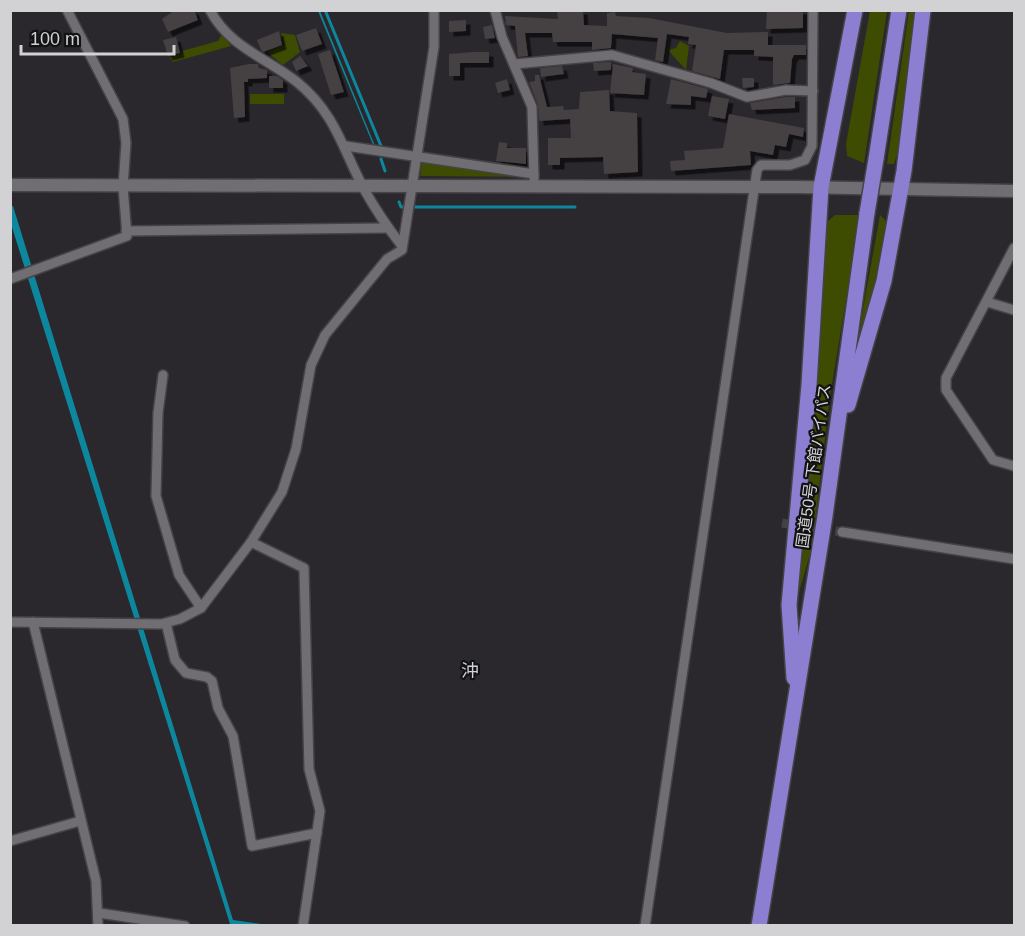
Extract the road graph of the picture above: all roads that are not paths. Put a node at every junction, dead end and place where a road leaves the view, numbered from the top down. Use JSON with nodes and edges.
{"nodes":[{"id":1,"x":210,"y":10,"type":"edge"},
{"id":2,"x":434,"y":10,"type":"edge"},
{"id":3,"x":495,"y":10,"type":"edge"},
{"id":4,"x":813,"y":10,"type":"edge"},
{"id":5,"x":855,"y":10,"type":"edge"},
{"id":6,"x":899,"y":10,"type":"edge"},
{"id":7,"x":923,"y":10,"type":"edge"},
{"id":8,"x":67,"y":11,"type":"edge"},
{"id":9,"x":514,"y":64,"type":"junction"},
{"id":10,"x":813,"y":91,"type":"junction"},
{"id":11,"x":346,"y":146,"type":"junction"},
{"id":12,"x":416,"y":157,"type":"junction"},
{"id":13,"x":534,"y":174,"type":"junction"},
{"id":14,"x":10,"y":184,"type":"edge"},
{"id":15,"x":123,"y":186,"type":"junction"},
{"id":16,"x":413,"y":186,"type":"junction"},
{"id":17,"x":754,"y":186,"type":"junction"},
{"id":18,"x":535,"y":187,"type":"junction"},
{"id":19,"x":821,"y":187,"type":"junction"},
{"id":20,"x":363,"y":188,"type":"junction"},
{"id":21,"x":901,"y":188,"type":"junction"},
{"id":22,"x":1014,"y":191,"type":"edge"},
{"id":23,"x":387,"y":228,"type":"junction"},
{"id":24,"x":126,"y":231,"type":"junction"},
{"id":25,"x":402,"y":246,"type":"junction"},
{"id":26,"x":1014,"y":248,"type":"edge"},
{"id":27,"x":10,"y":279,"type":"edge"},
{"id":28,"x":987,"y":302,"type":"junction"},
{"id":29,"x":1014,"y":310,"type":"edge"},
{"id":30,"x":164,"y":375,"type":"dead end"},
{"id":31,"x":832,"y":460,"type":"junction"},
{"id":32,"x":1014,"y":466,"type":"edge"},
{"id":33,"x":842,"y":532,"type":"tunnel mouth"},
{"id":34,"x":251,"y":542,"type":"junction"},
{"id":35,"x":1014,"y":559,"type":"edge"},
{"id":36,"x":201,"y":608,"type":"junction"},
{"id":37,"x":10,"y":622,"type":"edge"},
{"id":38,"x":33,"y":622,"type":"junction"},
{"id":39,"x":166,"y":623,"type":"junction"},
{"id":40,"x":796,"y":697,"type":"junction"},
{"id":41,"x":80,"y":821,"type":"junction"},
{"id":42,"x":317,"y":833,"type":"junction"},
{"id":43,"x":10,"y":841,"type":"edge"},
{"id":44,"x":99,"y":913,"type":"junction"},
{"id":45,"x":98,"y":926,"type":"edge"},
{"id":46,"x":185,"y":926,"type":"edge"},
{"id":47,"x":303,"y":926,"type":"edge"},
{"id":48,"x":645,"y":926,"type":"edge"},
{"id":49,"x":759,"y":926,"type":"edge"}],
"edges":[{"from":1,"to":11,"type":"street"},
{"from":2,"to":12,"type":"street"},
{"from":3,"to":9,"type":"street"},
{"from":4,"to":10,"type":"street"},
{"from":5,"to":19,"type":"highway"},
{"from":6,"to":31,"type":"highway","name":"国道50号 下館バイパス","bridge":true},
{"from":7,"to":21,"type":"highway"},
{"from":8,"to":15,"type":"street"},
{"from":9,"to":10,"type":"street"},
{"from":9,"to":13,"type":"street"},
{"from":10,"to":17,"type":"street"},
{"from":11,"to":12,"type":"street"},
{"from":11,"to":20,"type":"street"},
{"from":12,"to":13,"type":"street"},
{"from":12,"to":16,"type":"street"},
{"from":13,"to":18,"type":"street"},
{"from":14,"to":15,"type":"street"},
{"from":15,"to":20,"type":"street"},
{"from":15,"to":24,"type":"street"},
{"from":16,"to":18,"type":"street"},
{"from":16,"to":20,"type":"street"},
{"from":16,"to":25,"type":"street"},
{"from":17,"to":18,"type":"street"},
{"from":17,"to":19,"type":"street"},
{"from":17,"to":48,"type":"street"},
{"from":19,"to":21,"type":"street"},
{"from":19,"to":40,"type":"highway"},
{"from":20,"to":23,"type":"street"},
{"from":21,"to":22,"type":"street"},
{"from":21,"to":31,"type":"highway"},
{"from":23,"to":24,"type":"street"},
{"from":23,"to":25,"type":"street"},
{"from":24,"to":27,"type":"street"},
{"from":25,"to":34,"type":"street"},
{"from":26,"to":28,"type":"street"},
{"from":28,"to":29,"type":"street"},
{"from":28,"to":32,"type":"street"},
{"from":30,"to":36,"type":"street"},
{"from":31,"to":40,"type":"highway","name":"国道50号 下館バイパス"},
{"from":33,"to":35,"type":"street"},
{"from":34,"to":36,"type":"street"},
{"from":34,"to":42,"type":"street"},
{"from":36,"to":39,"type":"street"},
{"from":37,"to":38,"type":"street"},
{"from":38,"to":39,"type":"street"},
{"from":38,"to":41,"type":"street"},
{"from":39,"to":42,"type":"street"},
{"from":40,"to":49,"type":"highway","name":"国道50号 下館バイパス"},
{"from":41,"to":43,"type":"street"},
{"from":41,"to":44,"type":"street"},
{"from":42,"to":47,"type":"street"},
{"from":44,"to":45,"type":"street"},
{"from":44,"to":46,"type":"street"}]}
